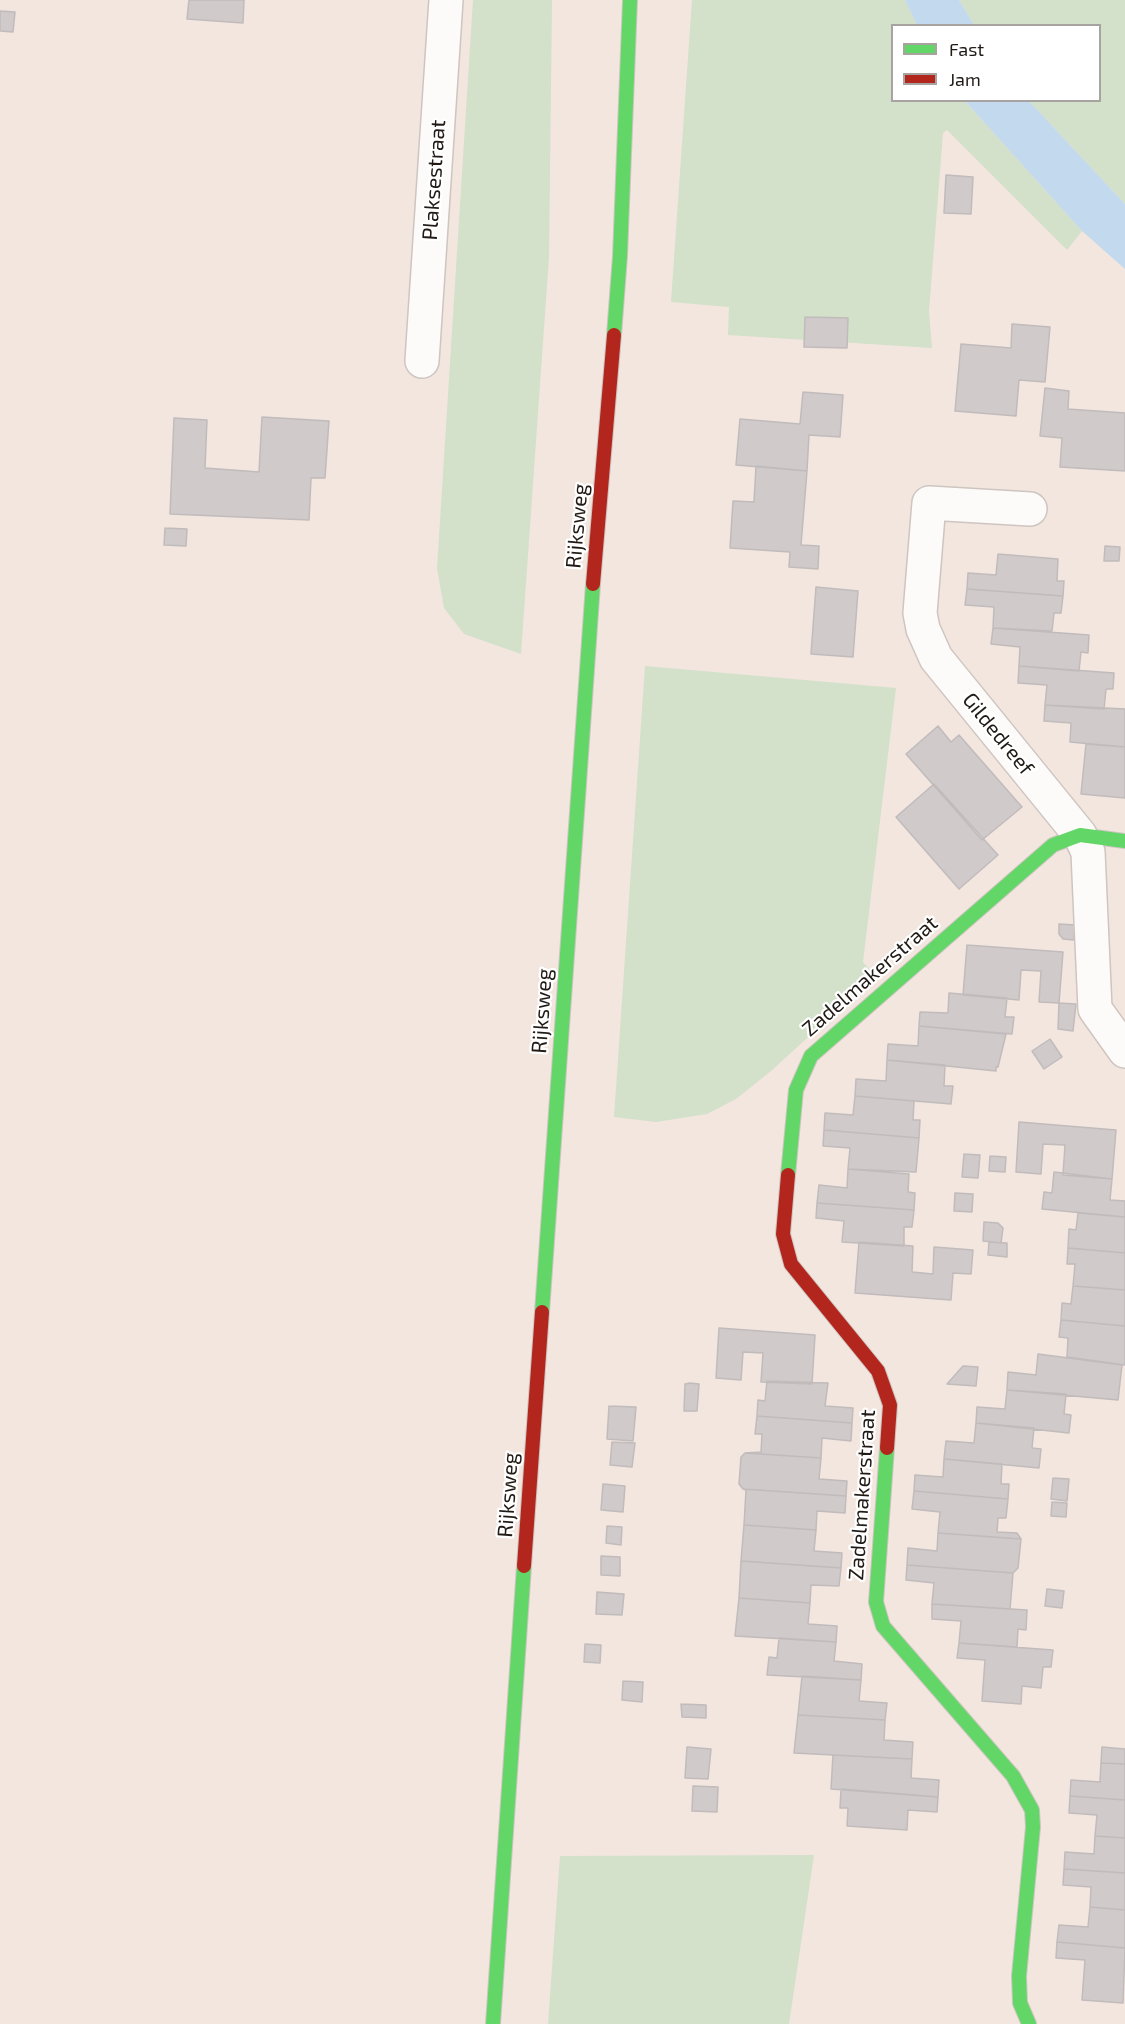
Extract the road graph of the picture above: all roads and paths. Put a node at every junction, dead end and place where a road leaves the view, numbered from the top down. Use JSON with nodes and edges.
{"nodes":[{"id":1,"x":446,"y":0,"type":"edge"},
{"id":2,"x":630,"y":0,"type":"edge"},
{"id":3,"x":422,"y":361,"type":"dead end"},
{"id":4,"x":1030,"y":509,"type":"dead end"},
{"id":5,"x":1080,"y":835,"type":"junction"},
{"id":6,"x":1125,"y":841,"type":"edge"},
{"id":7,"x":1125,"y":1051,"type":"edge"},
{"id":8,"x":493,"y":2024,"type":"edge"},
{"id":9,"x":1029,"y":2024,"type":"edge"}],
"edges":[{"from":1,"to":3,"type":"street","name":"Plaksestraat"},
{"from":2,"to":8,"type":"street","name":"Rijksweg"},
{"from":4,"to":5,"type":"street","name":"Gildedreef"},
{"from":5,"to":6,"type":"street","name":"Zadelmakerstraat"},
{"from":5,"to":7,"type":"street","name":"Gildedreef"},
{"from":5,"to":9,"type":"street","name":"Zadelmakerstraat"}]}
